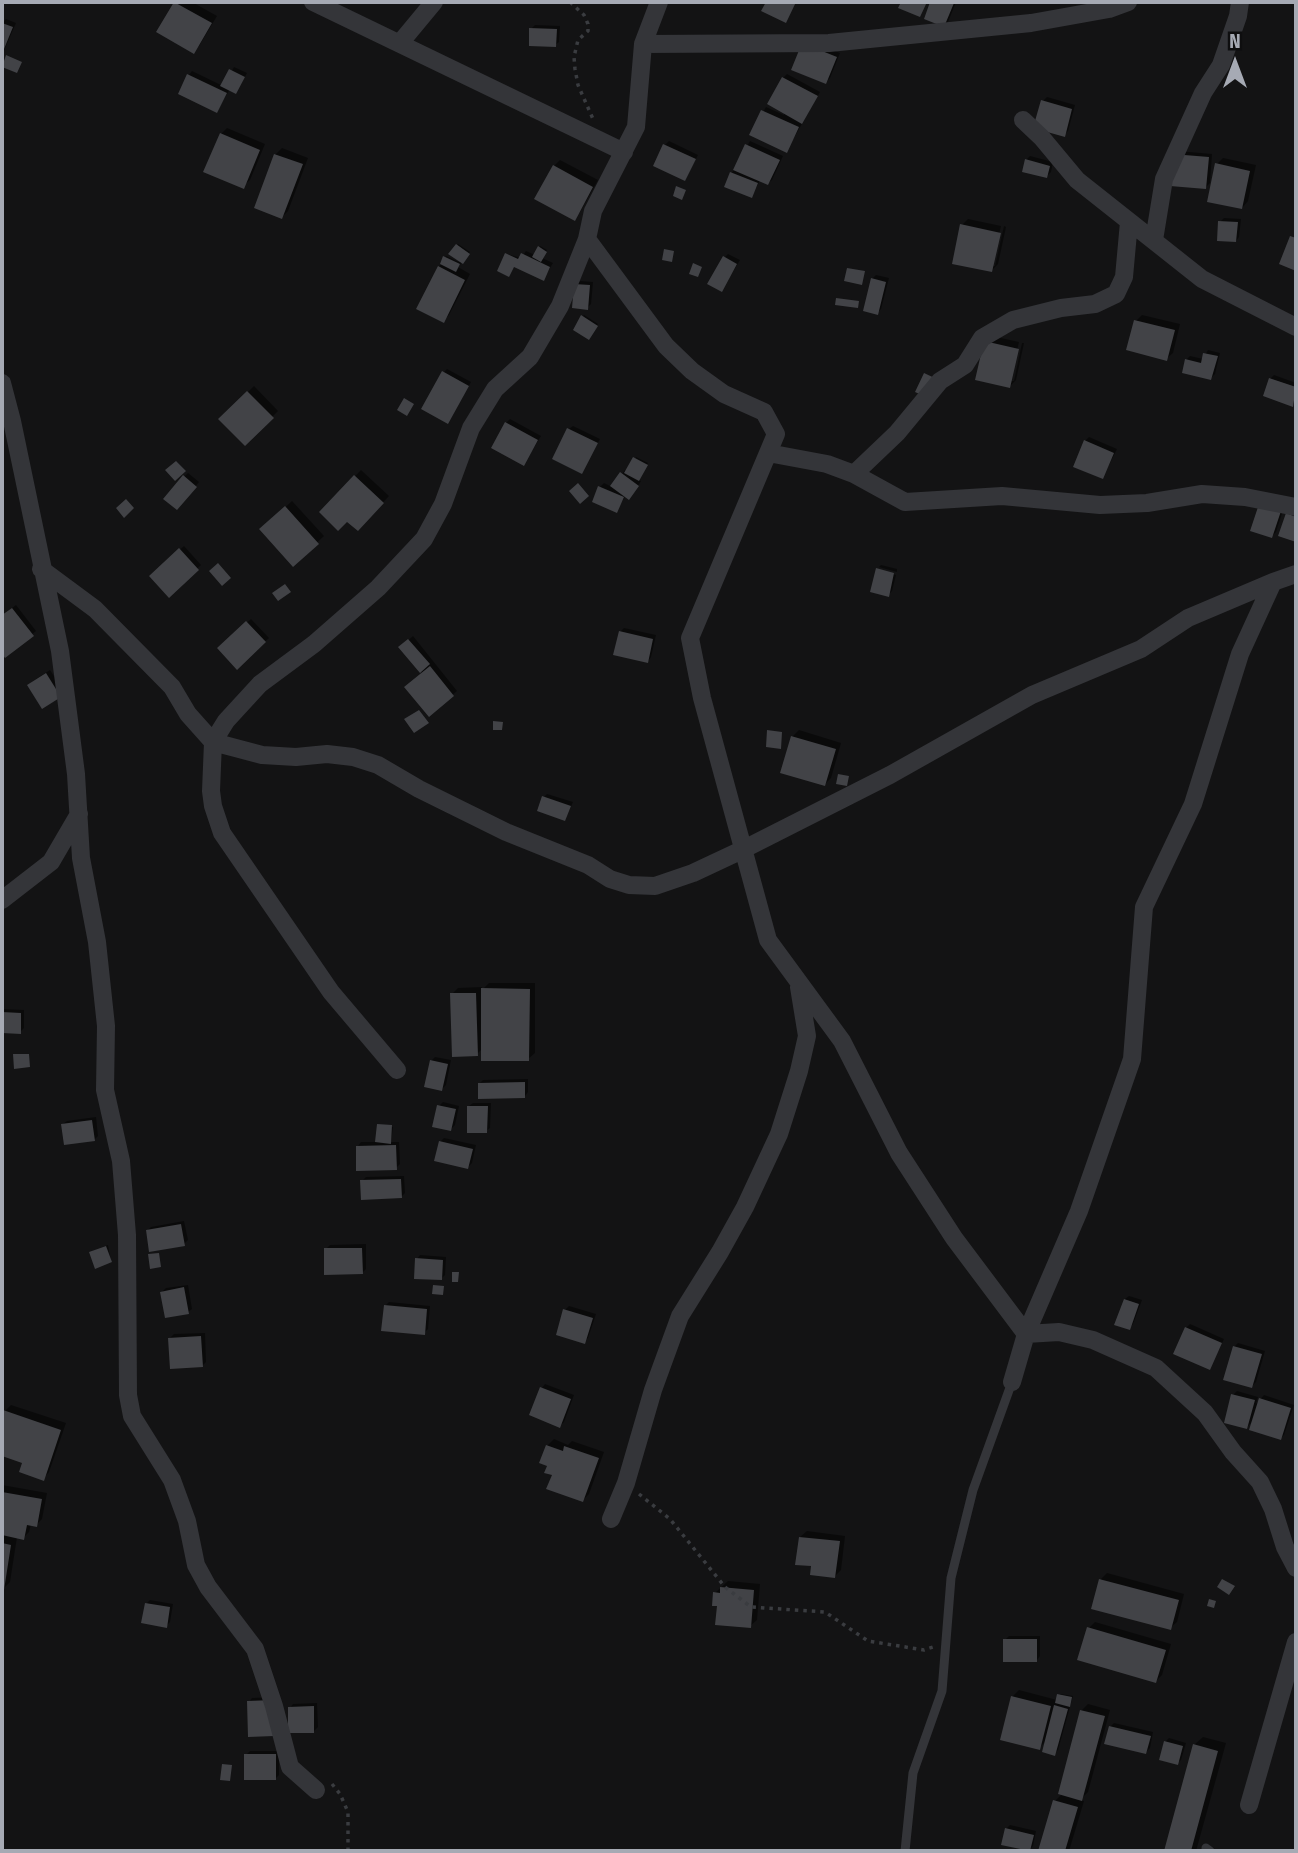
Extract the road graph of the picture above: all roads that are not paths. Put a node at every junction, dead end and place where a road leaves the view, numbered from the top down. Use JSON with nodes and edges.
{"nodes":[{"id":1,"x":313,"y":2,"type":"edge"},
{"id":2,"x":434,"y":2,"type":"edge"},
{"id":3,"x":659,"y":2,"type":"edge"},
{"id":4,"x":1128,"y":2,"type":"edge"},
{"id":5,"x":1240,"y":2,"type":"edge"},
{"id":6,"x":400,"y":43,"type":"junction"},
{"id":7,"x":643,"y":44,"type":"junction"},
{"id":8,"x":1023,"y":120,"type":"dead end"},
{"id":9,"x":624,"y":152,"type":"junction"},
{"id":10,"x":1129,"y":222,"type":"junction"},
{"id":11,"x":587,"y":239,"type":"junction"},
{"id":12,"x":1154,"y":240,"type":"junction"},
{"id":13,"x":1296,"y":327,"type":"edge"},
{"id":14,"x":2,"y":383,"type":"edge"},
{"id":15,"x":768,"y":453,"type":"junction"},
{"id":16,"x":854,"y":474,"type":"junction"},
{"id":17,"x":1296,"y":507,"type":"edge"},
{"id":18,"x":41,"y":569,"type":"junction"},
{"id":19,"x":1296,"y":574,"type":"edge"},
{"id":20,"x":1273,"y":582,"type":"junction"},
{"id":21,"x":213,"y":742,"type":"junction"},
{"id":22,"x":79,"y":814,"type":"junction"},
{"id":23,"x":742,"y":850,"type":"junction"},
{"id":24,"x":2,"y":900,"type":"edge"},
{"id":25,"x":799,"y":982,"type":"junction"},
{"id":26,"x":397,"y":1070,"type":"dead end"},
{"id":27,"x":1026,"y":1334,"type":"junction"},
{"id":28,"x":1012,"y":1382,"type":"joint"},
{"id":29,"x":611,"y":1519,"type":"dead end"},
{"id":30,"x":1296,"y":1568,"type":"edge"},
{"id":31,"x":1296,"y":1642,"type":"edge"},
{"id":32,"x":316,"y":1790,"type":"road end"},
{"id":33,"x":1248,"y":1805,"type":"dead end"},
{"id":34,"x":905,"y":1851,"type":"edge"}],
"edges":[{"from":1,"to":6,"type":"street"},
{"from":2,"to":6,"type":"street"},
{"from":3,"to":7,"type":"street"},
{"from":4,"to":7,"type":"street"},
{"from":5,"to":12,"type":"street"},
{"from":6,"to":9,"type":"street"},
{"from":7,"to":9,"type":"street"},
{"from":8,"to":10,"type":"street"},
{"from":9,"to":11,"type":"street"},
{"from":10,"to":12,"type":"street"},
{"from":10,"to":16,"type":"street"},
{"from":11,"to":15,"type":"street"},
{"from":11,"to":21,"type":"street"},
{"from":12,"to":13,"type":"street"},
{"from":14,"to":18,"type":"street"},
{"from":15,"to":16,"type":"street"},
{"from":15,"to":23,"type":"street"},
{"from":16,"to":17,"type":"street"},
{"from":18,"to":21,"type":"street"},
{"from":18,"to":22,"type":"street"},
{"from":19,"to":20,"type":"street"},
{"from":20,"to":23,"type":"street"},
{"from":20,"to":27,"type":"street"},
{"from":21,"to":23,"type":"street"},
{"from":21,"to":26,"type":"street"},
{"from":22,"to":24,"type":"street"},
{"from":22,"to":32,"type":"street"},
{"from":23,"to":25,"type":"street"},
{"from":25,"to":27,"type":"street"},
{"from":25,"to":29,"type":"street"},
{"from":27,"to":28,"type":"street"},
{"from":27,"to":30,"type":"street"},
{"from":28,"to":34,"type":"lane"},
{"from":31,"to":33,"type":"street"}]}
